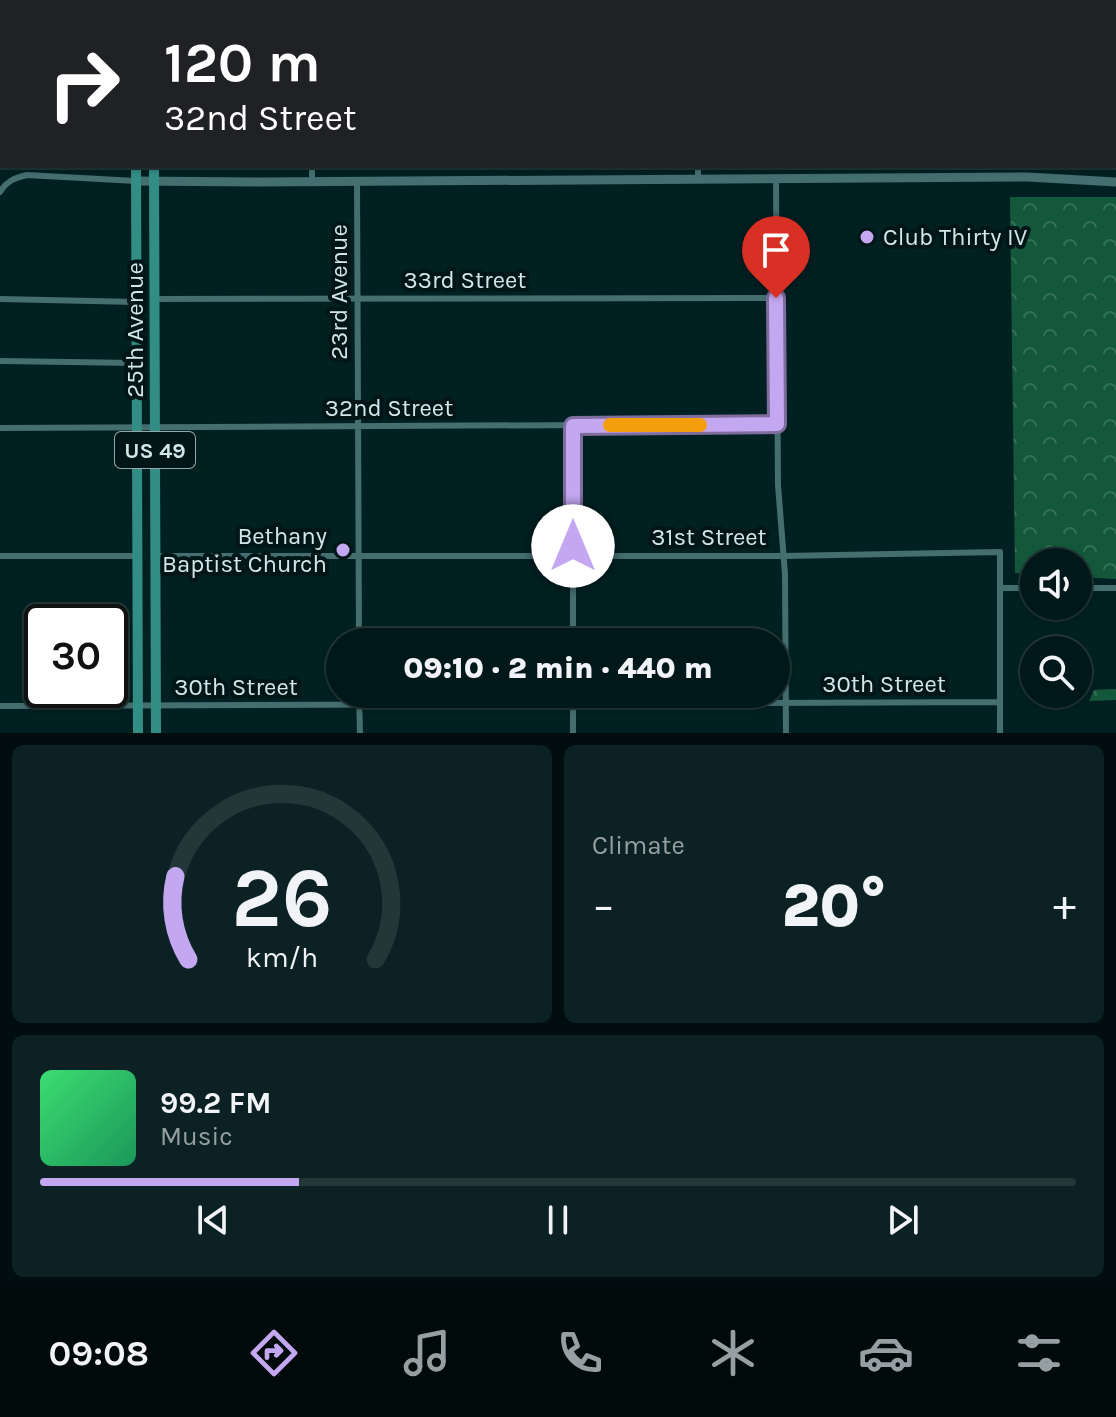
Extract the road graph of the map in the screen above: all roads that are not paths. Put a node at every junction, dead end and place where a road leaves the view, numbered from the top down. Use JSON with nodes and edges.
{"nodes":[{"id":1,"x":136,"y":168,"type":"edge"},
{"id":2,"x":154,"y":168,"type":"edge"},
{"id":3,"x":312,"y":168,"type":"edge"},
{"id":4,"x":698,"y":168,"type":"edge"},
{"id":5,"x":698,"y":179,"type":"junction"},
{"id":6,"x":776,"y":179,"type":"junction"},
{"id":7,"x":136,"y":181,"type":"junction"},
{"id":8,"x":154,"y":181,"type":"junction"},
{"id":9,"x":357,"y":181,"type":"junction"},
{"id":10,"x":312,"y":182,"type":"junction"},
{"id":11,"x":1116,"y":182,"type":"edge"},
{"id":12,"x":0,"y":192,"type":"edge"},
{"id":13,"x":776,"y":298,"type":"junction"},
{"id":14,"x":0,"y":299,"type":"edge"},
{"id":15,"x":155,"y":299,"type":"junction"},
{"id":16,"x":358,"y":299,"type":"junction"},
{"id":17,"x":137,"y":302,"type":"junction"},
{"id":18,"x":0,"y":361,"type":"edge"},
{"id":19,"x":137,"y":363,"type":"junction"},
{"id":20,"x":777,"y":424,"type":"junction"},
{"id":21,"x":573,"y":426,"type":"junction"},
{"id":22,"x":358,"y":427,"type":"junction"},
{"id":23,"x":0,"y":428,"type":"edge"},
{"id":24,"x":137,"y":428,"type":"junction"},
{"id":25,"x":155,"y":428,"type":"junction"},
{"id":26,"x":359,"y":555,"type":"junction"},
{"id":27,"x":573,"y":555,"type":"junction"},
{"id":28,"x":0,"y":556,"type":"edge"},
{"id":29,"x":138,"y":556,"type":"junction"},
{"id":30,"x":156,"y":556,"type":"junction"},
{"id":31,"x":783,"y":556,"type":"junction"},
{"id":32,"x":1000,"y":588,"type":"junction"},
{"id":33,"x":1020,"y":588,"type":"edge"},
{"id":34,"x":1092,"y":588,"type":"edge"},
{"id":35,"x":1116,"y":588,"type":"edge"},
{"id":36,"x":359,"y":628,"type":"edge"},
{"id":37,"x":573,"y":628,"type":"edge"},
{"id":38,"x":785,"y":628,"type":"edge"},
{"id":39,"x":790,"y":702,"type":"edge"},
{"id":40,"x":1000,"y":702,"type":"junction"},
{"id":41,"x":138,"y":705,"type":"junction"},
{"id":42,"x":156,"y":705,"type":"junction"},
{"id":43,"x":326,"y":705,"type":"edge"},
{"id":44,"x":0,"y":706,"type":"edge"},
{"id":45,"x":359,"y":708,"type":"edge"},
{"id":46,"x":573,"y":708,"type":"edge"},
{"id":47,"x":786,"y":708,"type":"edge"},
{"id":48,"x":138,"y":733,"type":"edge"},
{"id":49,"x":156,"y":733,"type":"edge"},
{"id":50,"x":360,"y":733,"type":"edge"},
{"id":51,"x":573,"y":733,"type":"edge"},
{"id":52,"x":786,"y":733,"type":"edge"},
{"id":53,"x":1000,"y":733,"type":"edge"}],
"edges":[{"from":1,"to":7,"type":"main road","name":"25th Avenue","number":"US 49"},
{"from":2,"to":8,"type":"main road","name":"25th Avenue","number":"US 49"},
{"from":3,"to":10,"type":"street"},
{"from":4,"to":5,"type":"street"},
{"from":5,"to":6,"type":"street"},
{"from":5,"to":9,"type":"street"},
{"from":6,"to":11,"type":"street"},
{"from":6,"to":13,"type":"street"},
{"from":7,"to":8,"type":"street"},
{"from":7,"to":12,"type":"street"},
{"from":7,"to":17,"type":"main road","name":"25th Avenue","number":"US 49"},
{"from":8,"to":10,"type":"street"},
{"from":8,"to":15,"type":"main road","name":"25th Avenue","number":"US 49"},
{"from":9,"to":10,"type":"street"},
{"from":9,"to":16,"type":"street","name":"23rd Avenue"},
{"from":13,"to":16,"type":"street","name":"33rd Street"},
{"from":13,"to":20,"type":"street"},
{"from":14,"to":17,"type":"street"},
{"from":15,"to":16,"type":"street","name":"33rd Street"},
{"from":15,"to":25,"type":"main road","name":"25th Avenue","number":"US 49"},
{"from":16,"to":22,"type":"street","name":"23rd Avenue"},
{"from":17,"to":19,"type":"main road","name":"25th Avenue","number":"US 49"},
{"from":18,"to":19,"type":"street"},
{"from":19,"to":24,"type":"main road","name":"25th Avenue","number":"US 49"},
{"from":20,"to":21,"type":"street","name":"32nd Street"},
{"from":20,"to":31,"type":"street"},
{"from":21,"to":22,"type":"street","name":"32nd Street"},
{"from":21,"to":27,"type":"street"},
{"from":22,"to":25,"type":"street","name":"32nd Street"},
{"from":22,"to":26,"type":"street","name":"23rd Avenue"},
{"from":23,"to":24,"type":"street","name":"32nd Street"},
{"from":24,"to":25,"type":"street","name":"32nd Street"},
{"from":24,"to":29,"type":"main road","name":"25th Avenue","number":"US 49"},
{"from":25,"to":30,"type":"main road","name":"25th Avenue","number":"US 49"},
{"from":26,"to":27,"type":"street","name":"31st Street"},
{"from":26,"to":30,"type":"street","name":"31st Street"},
{"from":26,"to":36,"type":"street","name":"23rd Avenue"},
{"from":27,"to":31,"type":"street","name":"31st Street"},
{"from":27,"to":37,"type":"street"},
{"from":28,"to":29,"type":"street"},
{"from":29,"to":41,"type":"main road","name":"25th Avenue","number":"US 49"},
{"from":30,"to":42,"type":"main road","name":"25th Avenue","number":"US 49"},
{"from":31,"to":32,"type":"street","name":"31st Street"},
{"from":31,"to":38,"type":"street"},
{"from":32,"to":33,"type":"street"},
{"from":32,"to":40,"type":"street"},
{"from":34,"to":35,"type":"street"},
{"from":39,"to":40,"type":"street","name":"30th Street"},
{"from":40,"to":53,"type":"street"},
{"from":41,"to":42,"type":"street","name":"30th Street"},
{"from":41,"to":44,"type":"street","name":"30th Street"},
{"from":41,"to":48,"type":"main road","name":"25th Avenue","number":"US 49"},
{"from":42,"to":43,"type":"street","name":"30th Street"},
{"from":42,"to":49,"type":"main road","name":"25th Avenue","number":"US 49"},
{"from":45,"to":50,"type":"street"},
{"from":46,"to":51,"type":"street"},
{"from":47,"to":52,"type":"street"}]}
